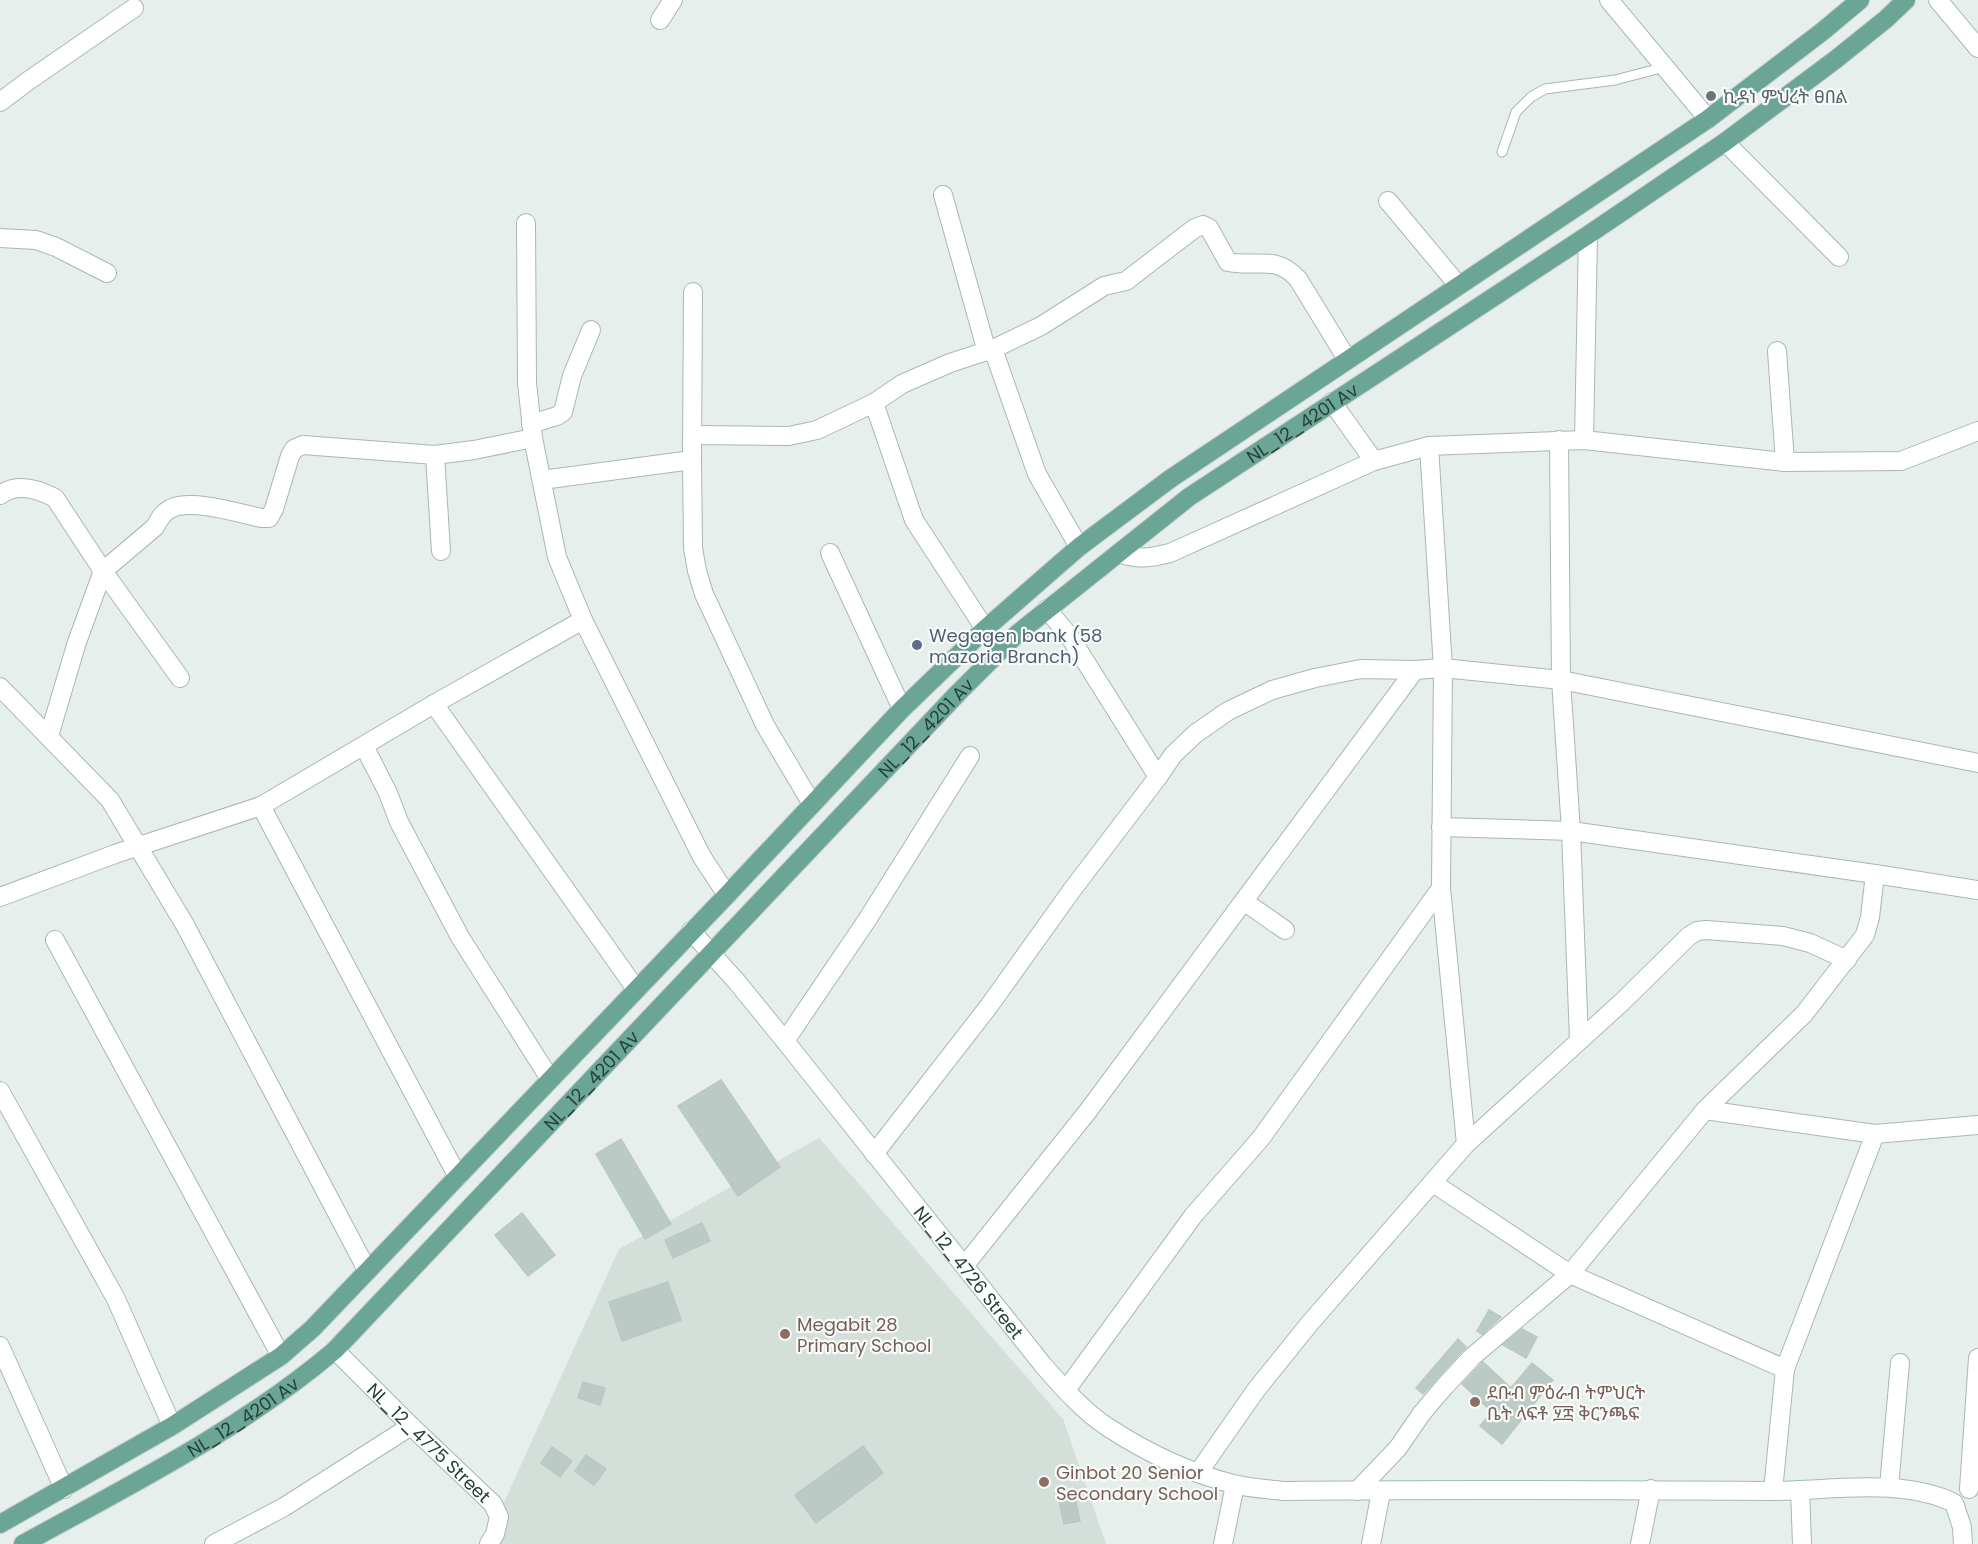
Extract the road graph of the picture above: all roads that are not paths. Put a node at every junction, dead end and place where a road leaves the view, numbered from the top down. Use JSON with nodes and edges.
{"nodes":[{"id":1,"x":674,"y":0,"type":"edge"},
{"id":2,"x":1609,"y":0,"type":"edge"},
{"id":3,"x":1906,"y":0,"type":"edge"},
{"id":4,"x":1938,"y":0,"type":"edge"},
{"id":5,"x":1853,"y":2,"type":"edge"},
{"id":6,"x":134,"y":8,"type":"dead end"},
{"id":7,"x":660,"y":20,"type":"dead end"},
{"id":8,"x":1978,"y":48,"type":"edge"},
{"id":9,"x":1665,"y":67,"type":"junction"},
{"id":10,"x":0,"y":102,"type":"edge"},
{"id":11,"x":1708,"y":118,"type":"junction"},
{"id":12,"x":1725,"y":142,"type":"junction"},
{"id":13,"x":1502,"y":152,"type":"dead end"},
{"id":14,"x":943,"y":195,"type":"dead end"},
{"id":15,"x":1388,"y":201,"type":"dead end"},
{"id":16,"x":526,"y":223,"type":"dead end"},
{"id":17,"x":1588,"y":235,"type":"junction"},
{"id":18,"x":0,"y":238,"type":"edge"},
{"id":19,"x":1839,"y":257,"type":"dead end"},
{"id":20,"x":107,"y":273,"type":"dead end"},
{"id":21,"x":1458,"y":285,"type":"junction"},
{"id":22,"x":693,"y":292,"type":"dead end"},
{"id":23,"x":591,"y":330,"type":"dead end"},
{"id":24,"x":990,"y":351,"type":"junction"},
{"id":25,"x":1777,"y":351,"type":"dead end"},
{"id":26,"x":1347,"y":359,"type":"junction"},
{"id":27,"x":1332,"y":402,"type":"junction"},
{"id":28,"x":874,"y":403,"type":"junction"},
{"id":29,"x":532,"y":431,"type":"junction"},
{"id":30,"x":1978,"y":431,"type":"edge"},
{"id":31,"x":693,"y":435,"type":"junction"},
{"id":32,"x":1558,"y":440,"type":"junction"},
{"id":33,"x":1584,"y":440,"type":"junction"},
{"id":34,"x":1429,"y":446,"type":"junction"},
{"id":35,"x":435,"y":455,"type":"junction"},
{"id":36,"x":692,"y":460,"type":"junction"},
{"id":37,"x":1374,"y":461,"type":"junction"},
{"id":38,"x":1785,"y":462,"type":"junction"},
{"id":39,"x":542,"y":480,"type":"junction"},
{"id":40,"x":0,"y":495,"type":"edge"},
{"id":41,"x":1079,"y":547,"type":"junction"},
{"id":42,"x":441,"y":551,"type":"dead end"},
{"id":43,"x":830,"y":553,"type":"dead end"},
{"id":44,"x":1119,"y":553,"type":"junction"},
{"id":45,"x":102,"y":571,"type":"junction"},
{"id":46,"x":1047,"y":609,"type":"junction"},
{"id":47,"x":583,"y":620,"type":"junction"},
{"id":48,"x":985,"y":629,"type":"junction"},
{"id":49,"x":1443,"y":668,"type":"junction"},
{"id":50,"x":1415,"y":670,"type":"junction"},
{"id":51,"x":180,"y":678,"type":"dead end"},
{"id":52,"x":1562,"y":680,"type":"junction"},
{"id":53,"x":0,"y":687,"type":"edge"},
{"id":54,"x":434,"y":704,"type":"junction"},
{"id":55,"x":902,"y":709,"type":"junction"},
{"id":56,"x":48,"y":736,"type":"junction"},
{"id":57,"x":364,"y":746,"type":"junction"},
{"id":58,"x":970,"y":756,"type":"dead end"},
{"id":59,"x":1978,"y":763,"type":"edge"},
{"id":60,"x":1158,"y":777,"type":"junction"},
{"id":61,"x":812,"y":804,"type":"junction"},
{"id":62,"x":261,"y":806,"type":"junction"},
{"id":63,"x":1441,"y":827,"type":"junction"},
{"id":64,"x":1571,"y":831,"type":"junction"},
{"id":65,"x":139,"y":848,"type":"junction"},
{"id":66,"x":1875,"y":874,"type":"junction"},
{"id":67,"x":1441,"y":888,"type":"junction"},
{"id":68,"x":1978,"y":890,"type":"edge"},
{"id":69,"x":727,"y":895,"type":"junction"},
{"id":70,"x":0,"y":897,"type":"edge"},
{"id":71,"x":1245,"y":902,"type":"junction"},
{"id":72,"x":1285,"y":930,"type":"dead end"},
{"id":73,"x":691,"y":931,"type":"junction"},
{"id":74,"x":55,"y":940,"type":"dead end"},
{"id":75,"x":712,"y":953,"type":"junction"},
{"id":76,"x":1847,"y":960,"type":"junction"},
{"id":77,"x":636,"y":988,"type":"junction"},
{"id":78,"x":1579,"y":1040,"type":"junction"},
{"id":79,"x":785,"y":1041,"type":"junction"},
{"id":80,"x":550,"y":1079,"type":"junction"},
{"id":81,"x":0,"y":1091,"type":"edge"},
{"id":82,"x":1705,"y":1110,"type":"junction"},
{"id":83,"x":1978,"y":1125,"type":"edge"},
{"id":84,"x":1875,"y":1134,"type":"junction"},
{"id":85,"x":1466,"y":1144,"type":"junction"},
{"id":86,"x":874,"y":1154,"type":"junction"},
{"id":87,"x":458,"y":1177,"type":"junction"},
{"id":88,"x":1433,"y":1183,"type":"junction"},
{"id":89,"x":965,"y":1265,"type":"junction"},
{"id":90,"x":368,"y":1270,"type":"junction"},
{"id":91,"x":1570,"y":1274,"type":"junction"},
{"id":92,"x":0,"y":1346,"type":"edge"},
{"id":93,"x":335,"y":1350,"type":"junction"},
{"id":94,"x":281,"y":1356,"type":"junction"},
{"id":95,"x":1978,"y":1360,"type":"edge"},
{"id":96,"x":1900,"y":1362,"type":"dead end"},
{"id":97,"x":1785,"y":1369,"type":"junction"},
{"id":98,"x":1066,"y":1390,"type":"junction"},
{"id":99,"x":172,"y":1426,"type":"junction"},
{"id":100,"x":411,"y":1426,"type":"junction"},
{"id":101,"x":1198,"y":1473,"type":"junction"},
{"id":102,"x":1235,"y":1485,"type":"junction"},
{"id":103,"x":1889,"y":1488,"type":"junction"},
{"id":104,"x":64,"y":1489,"type":"junction"},
{"id":105,"x":1651,"y":1489,"type":"junction"},
{"id":106,"x":1974,"y":1489,"type":"edge"},
{"id":107,"x":1800,"y":1490,"type":"junction"},
{"id":108,"x":1357,"y":1491,"type":"junction"},
{"id":109,"x":1773,"y":1491,"type":"junction"},
{"id":110,"x":1381,"y":1492,"type":"junction"},
{"id":111,"x":1954,"y":1503,"type":"junction"},
{"id":112,"x":0,"y":1524,"type":"edge"},
{"id":113,"x":23,"y":1544,"type":"edge"},
{"id":114,"x":214,"y":1544,"type":"edge"},
{"id":115,"x":489,"y":1544,"type":"edge"},
{"id":116,"x":1223,"y":1544,"type":"edge"},
{"id":117,"x":1371,"y":1544,"type":"edge"},
{"id":118,"x":1640,"y":1544,"type":"edge"},
{"id":119,"x":1802,"y":1544,"type":"edge"},
{"id":120,"x":1963,"y":1544,"type":"edge"}],
"edges":[{"from":1,"to":7,"type":"street"},
{"from":2,"to":9,"type":"street"},
{"from":3,"to":12,"type":"main road","name":"NL_12_4201 Av"},
{"from":4,"to":8,"type":"street"},
{"from":5,"to":11,"type":"main road","name":"NL_12_4201 Av"},
{"from":6,"to":10,"type":"street"},
{"from":9,"to":11,"type":"street"},
{"from":9,"to":13,"type":"lane"},
{"from":11,"to":21,"type":"main road","name":"NL_12_4201 Av"},
{"from":12,"to":17,"type":"main road","name":"NL_12_4201 Av"},
{"from":12,"to":19,"type":"street"},
{"from":14,"to":24,"type":"street"},
{"from":15,"to":21,"type":"street"},
{"from":16,"to":29,"type":"street"},
{"from":17,"to":27,"type":"main road","name":"NL_12_4201 Av"},
{"from":17,"to":33,"type":"street"},
{"from":18,"to":20,"type":"street"},
{"from":21,"to":26,"type":"main road","name":"NL_12_4201 Av"},
{"from":22,"to":31,"type":"street"},
{"from":23,"to":29,"type":"street"},
{"from":24,"to":26,"type":"street"},
{"from":24,"to":28,"type":"street"},
{"from":24,"to":41,"type":"street"},
{"from":25,"to":38,"type":"street"},
{"from":26,"to":41,"type":"main road","name":"NL_12_4201 Av"},
{"from":27,"to":37,"type":"street"},
{"from":27,"to":44,"type":"main road","name":"NL_12_4201 Av"},
{"from":28,"to":31,"type":"street"},
{"from":28,"to":48,"type":"street"},
{"from":29,"to":35,"type":"street"},
{"from":29,"to":39,"type":"street"},
{"from":30,"to":38,"type":"street"},
{"from":31,"to":36,"type":"street"},
{"from":32,"to":33,"type":"street"},
{"from":32,"to":34,"type":"street"},
{"from":32,"to":52,"type":"street"},
{"from":33,"to":38,"type":"street"},
{"from":34,"to":37,"type":"street"},
{"from":34,"to":49,"type":"street"},
{"from":35,"to":42,"type":"street"},
{"from":35,"to":45,"type":"street"},
{"from":36,"to":39,"type":"street"},
{"from":36,"to":61,"type":"street"},
{"from":37,"to":44,"type":"street"},
{"from":39,"to":47,"type":"street"},
{"from":40,"to":45,"type":"street"},
{"from":41,"to":48,"type":"main road","name":"NL_12_4201 Av"},
{"from":43,"to":55,"type":"street"},
{"from":44,"to":46,"type":"main road","name":"NL_12_4201 Av"},
{"from":45,"to":51,"type":"street"},
{"from":45,"to":56,"type":"street"},
{"from":46,"to":60,"type":"street"},
{"from":46,"to":75,"type":"main road","name":"NL_12_4201 Av"},
{"from":47,"to":54,"type":"street"},
{"from":47,"to":69,"type":"street"},
{"from":48,"to":55,"type":"main road","name":"NL_12_4201 Av"},
{"from":49,"to":50,"type":"street"},
{"from":49,"to":52,"type":"street"},
{"from":49,"to":63,"type":"street"},
{"from":50,"to":60,"type":"street"},
{"from":50,"to":71,"type":"street"},
{"from":52,"to":59,"type":"street"},
{"from":52,"to":64,"type":"street"},
{"from":53,"to":56,"type":"street"},
{"from":54,"to":57,"type":"street"},
{"from":54,"to":77,"type":"street"},
{"from":55,"to":61,"type":"main road","name":"NL_12_4201 Av"},
{"from":56,"to":65,"type":"street"},
{"from":57,"to":62,"type":"street"},
{"from":57,"to":80,"type":"street"},
{"from":58,"to":79,"type":"street"},
{"from":60,"to":86,"type":"street"},
{"from":61,"to":69,"type":"main road","name":"NL_12_4201 Av"},
{"from":62,"to":65,"type":"street"},
{"from":62,"to":87,"type":"street"},
{"from":63,"to":64,"type":"street"},
{"from":63,"to":67,"type":"street"},
{"from":64,"to":66,"type":"street"},
{"from":64,"to":78,"type":"street"},
{"from":65,"to":70,"type":"street"},
{"from":65,"to":90,"type":"street"},
{"from":66,"to":68,"type":"street"},
{"from":66,"to":76,"type":"street"},
{"from":67,"to":85,"type":"street"},
{"from":67,"to":98,"type":"street"},
{"from":69,"to":73,"type":"main road","name":"NL_12_4201 Av"},
{"from":71,"to":72,"type":"street"},
{"from":71,"to":89,"type":"street"},
{"from":73,"to":75,"type":"street","name":"NL_12_4726 Street"},
{"from":73,"to":77,"type":"main road","name":"NL_12_4201 Av"},
{"from":74,"to":94,"type":"street"},
{"from":75,"to":79,"type":"street","name":"NL_12_4726 Street"},
{"from":75,"to":93,"type":"main road","name":"NL_12_4201 Av"},
{"from":76,"to":78,"type":"street"},
{"from":76,"to":82,"type":"street"},
{"from":77,"to":80,"type":"main road","name":"NL_12_4201 Av"},
{"from":78,"to":85,"type":"street"},
{"from":79,"to":86,"type":"street","name":"NL_12_4726 Street"},
{"from":80,"to":87,"type":"main road","name":"NL_12_4201 Av"},
{"from":81,"to":99,"type":"street"},
{"from":82,"to":84,"type":"street"},
{"from":82,"to":91,"type":"street"},
{"from":83,"to":84,"type":"street"},
{"from":84,"to":97,"type":"street"},
{"from":85,"to":88,"type":"street"},
{"from":86,"to":89,"type":"street","name":"NL_12_4726 Street"},
{"from":87,"to":90,"type":"main road","name":"NL_12_4201 Av"},
{"from":88,"to":91,"type":"street"},
{"from":88,"to":101,"type":"street"},
{"from":89,"to":98,"type":"street","name":"NL_12_4726 Street"},
{"from":90,"to":94,"type":"main road","name":"NL_12_4201 Av"},
{"from":91,"to":97,"type":"street"},
{"from":91,"to":108,"type":"street"},
{"from":92,"to":104,"type":"street"},
{"from":93,"to":100,"type":"street","name":"NL_12_4775 Street"},
{"from":93,"to":113,"type":"main road","name":"NL_12_4201 Av"},
{"from":94,"to":99,"type":"main road","name":"NL_12_4201 Av"},
{"from":95,"to":106,"type":"street"},
{"from":96,"to":103,"type":"street"},
{"from":97,"to":109,"type":"street"},
{"from":98,"to":101,"type":"street","name":"NL_12_4726 Street"},
{"from":99,"to":104,"type":"main road","name":"NL_12_4201 Av"},
{"from":100,"to":114,"type":"street"},
{"from":100,"to":115,"type":"street","name":"NL_12_4775 Street"},
{"from":101,"to":102,"type":"street","name":"NL_12_4726 Street"},
{"from":102,"to":108,"type":"street","name":"NL_12_4726 Street"},
{"from":102,"to":116,"type":"street"},
{"from":103,"to":107,"type":"street","name":"NL_12_4726 Street"},
{"from":103,"to":111,"type":"street","name":"NL_12_4726 Street"},
{"from":104,"to":112,"type":"main road","name":"NL_12_4201 Av"},
{"from":105,"to":109,"type":"street","name":"NL_12_4726 Street"},
{"from":105,"to":110,"type":"street","name":"NL_12_4726 Street"},
{"from":105,"to":118,"type":"street"},
{"from":106,"to":111,"type":"street"},
{"from":107,"to":109,"type":"street","name":"NL_12_4726 Street"},
{"from":107,"to":119,"type":"street"},
{"from":108,"to":110,"type":"street","name":"NL_12_4726 Street"},
{"from":110,"to":117,"type":"street"},
{"from":111,"to":120,"type":"street"}]}
